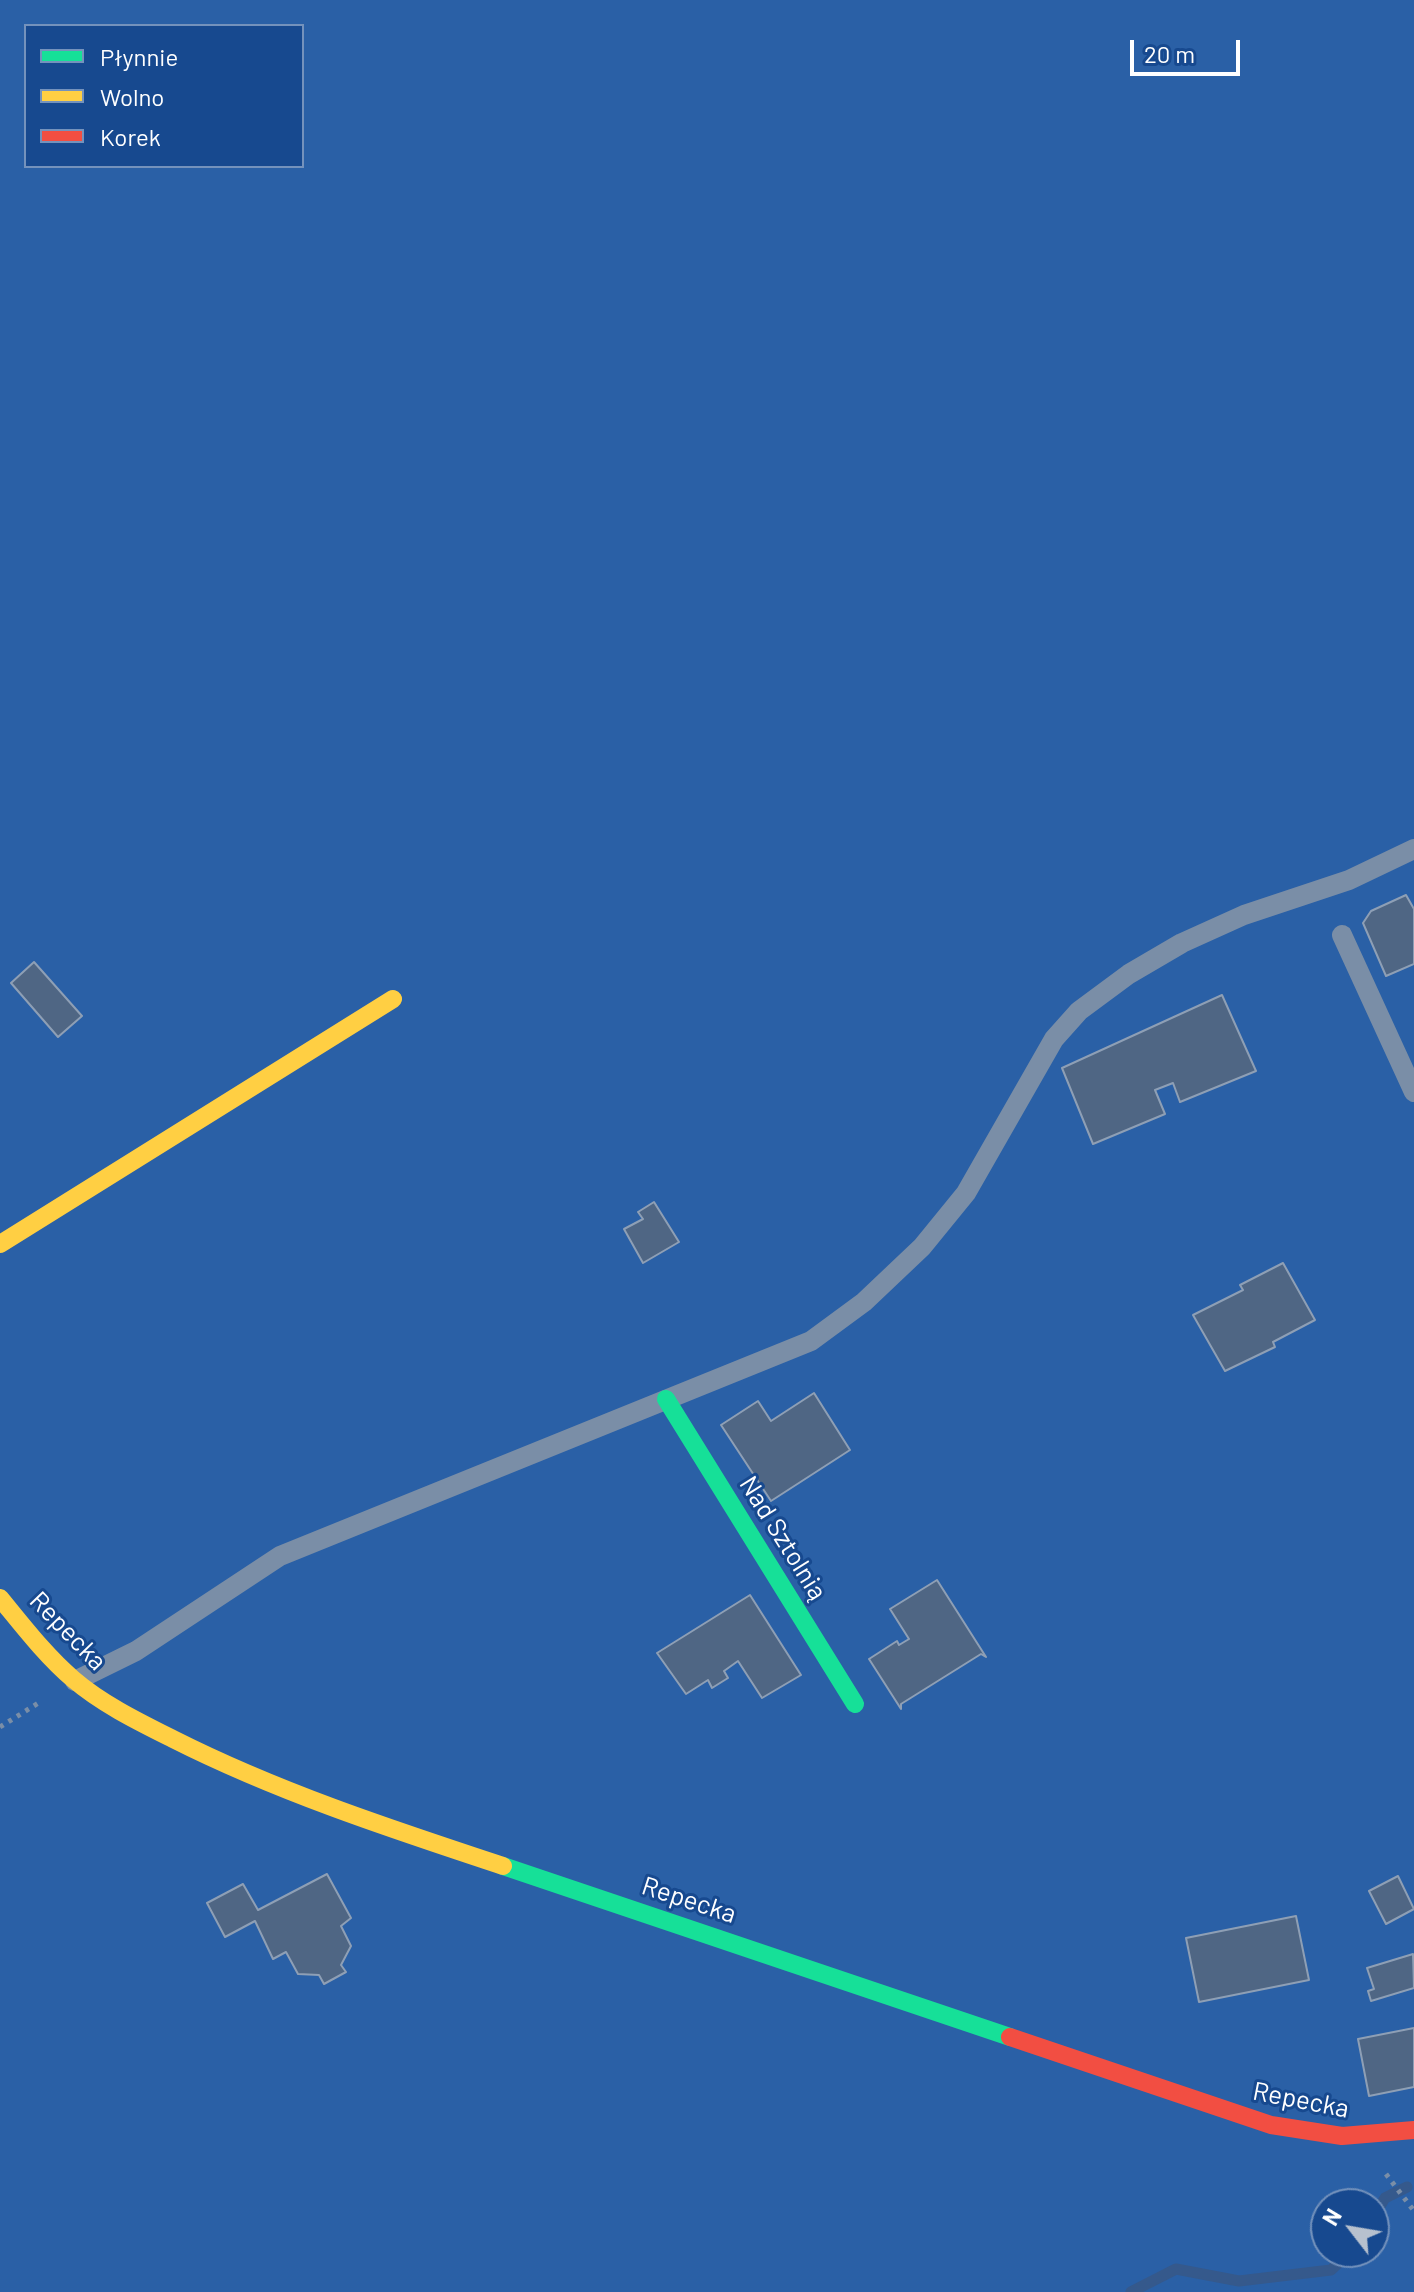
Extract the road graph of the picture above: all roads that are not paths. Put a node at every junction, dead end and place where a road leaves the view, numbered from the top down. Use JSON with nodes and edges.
{"nodes":[{"id":1,"x":1414,"y":849,"type":"edge"},
{"id":2,"x":1342,"y":935,"type":"dead end"},
{"id":3,"x":393,"y":999,"type":"dead end"},
{"id":4,"x":1414,"y":1092,"type":"edge"},
{"id":5,"x":0,"y":1244,"type":"edge"},
{"id":6,"x":666,"y":1399,"type":"junction"},
{"id":7,"x":0,"y":1598,"type":"edge"},
{"id":8,"x":75,"y":1681,"type":"junction"},
{"id":9,"x":855,"y":1704,"type":"dead end"},
{"id":10,"x":1414,"y":2130,"type":"edge"}],
"edges":[{"from":1,"to":6,"type":"lane"},
{"from":2,"to":4,"type":"lane"},
{"from":3,"to":5,"type":"street"},
{"from":6,"to":8,"type":"lane"},
{"from":6,"to":9,"type":"street","name":"Nad Sztolnią"},
{"from":7,"to":8,"type":"street","name":"Repecka"},
{"from":8,"to":10,"type":"street","name":"Repecka"}]}
